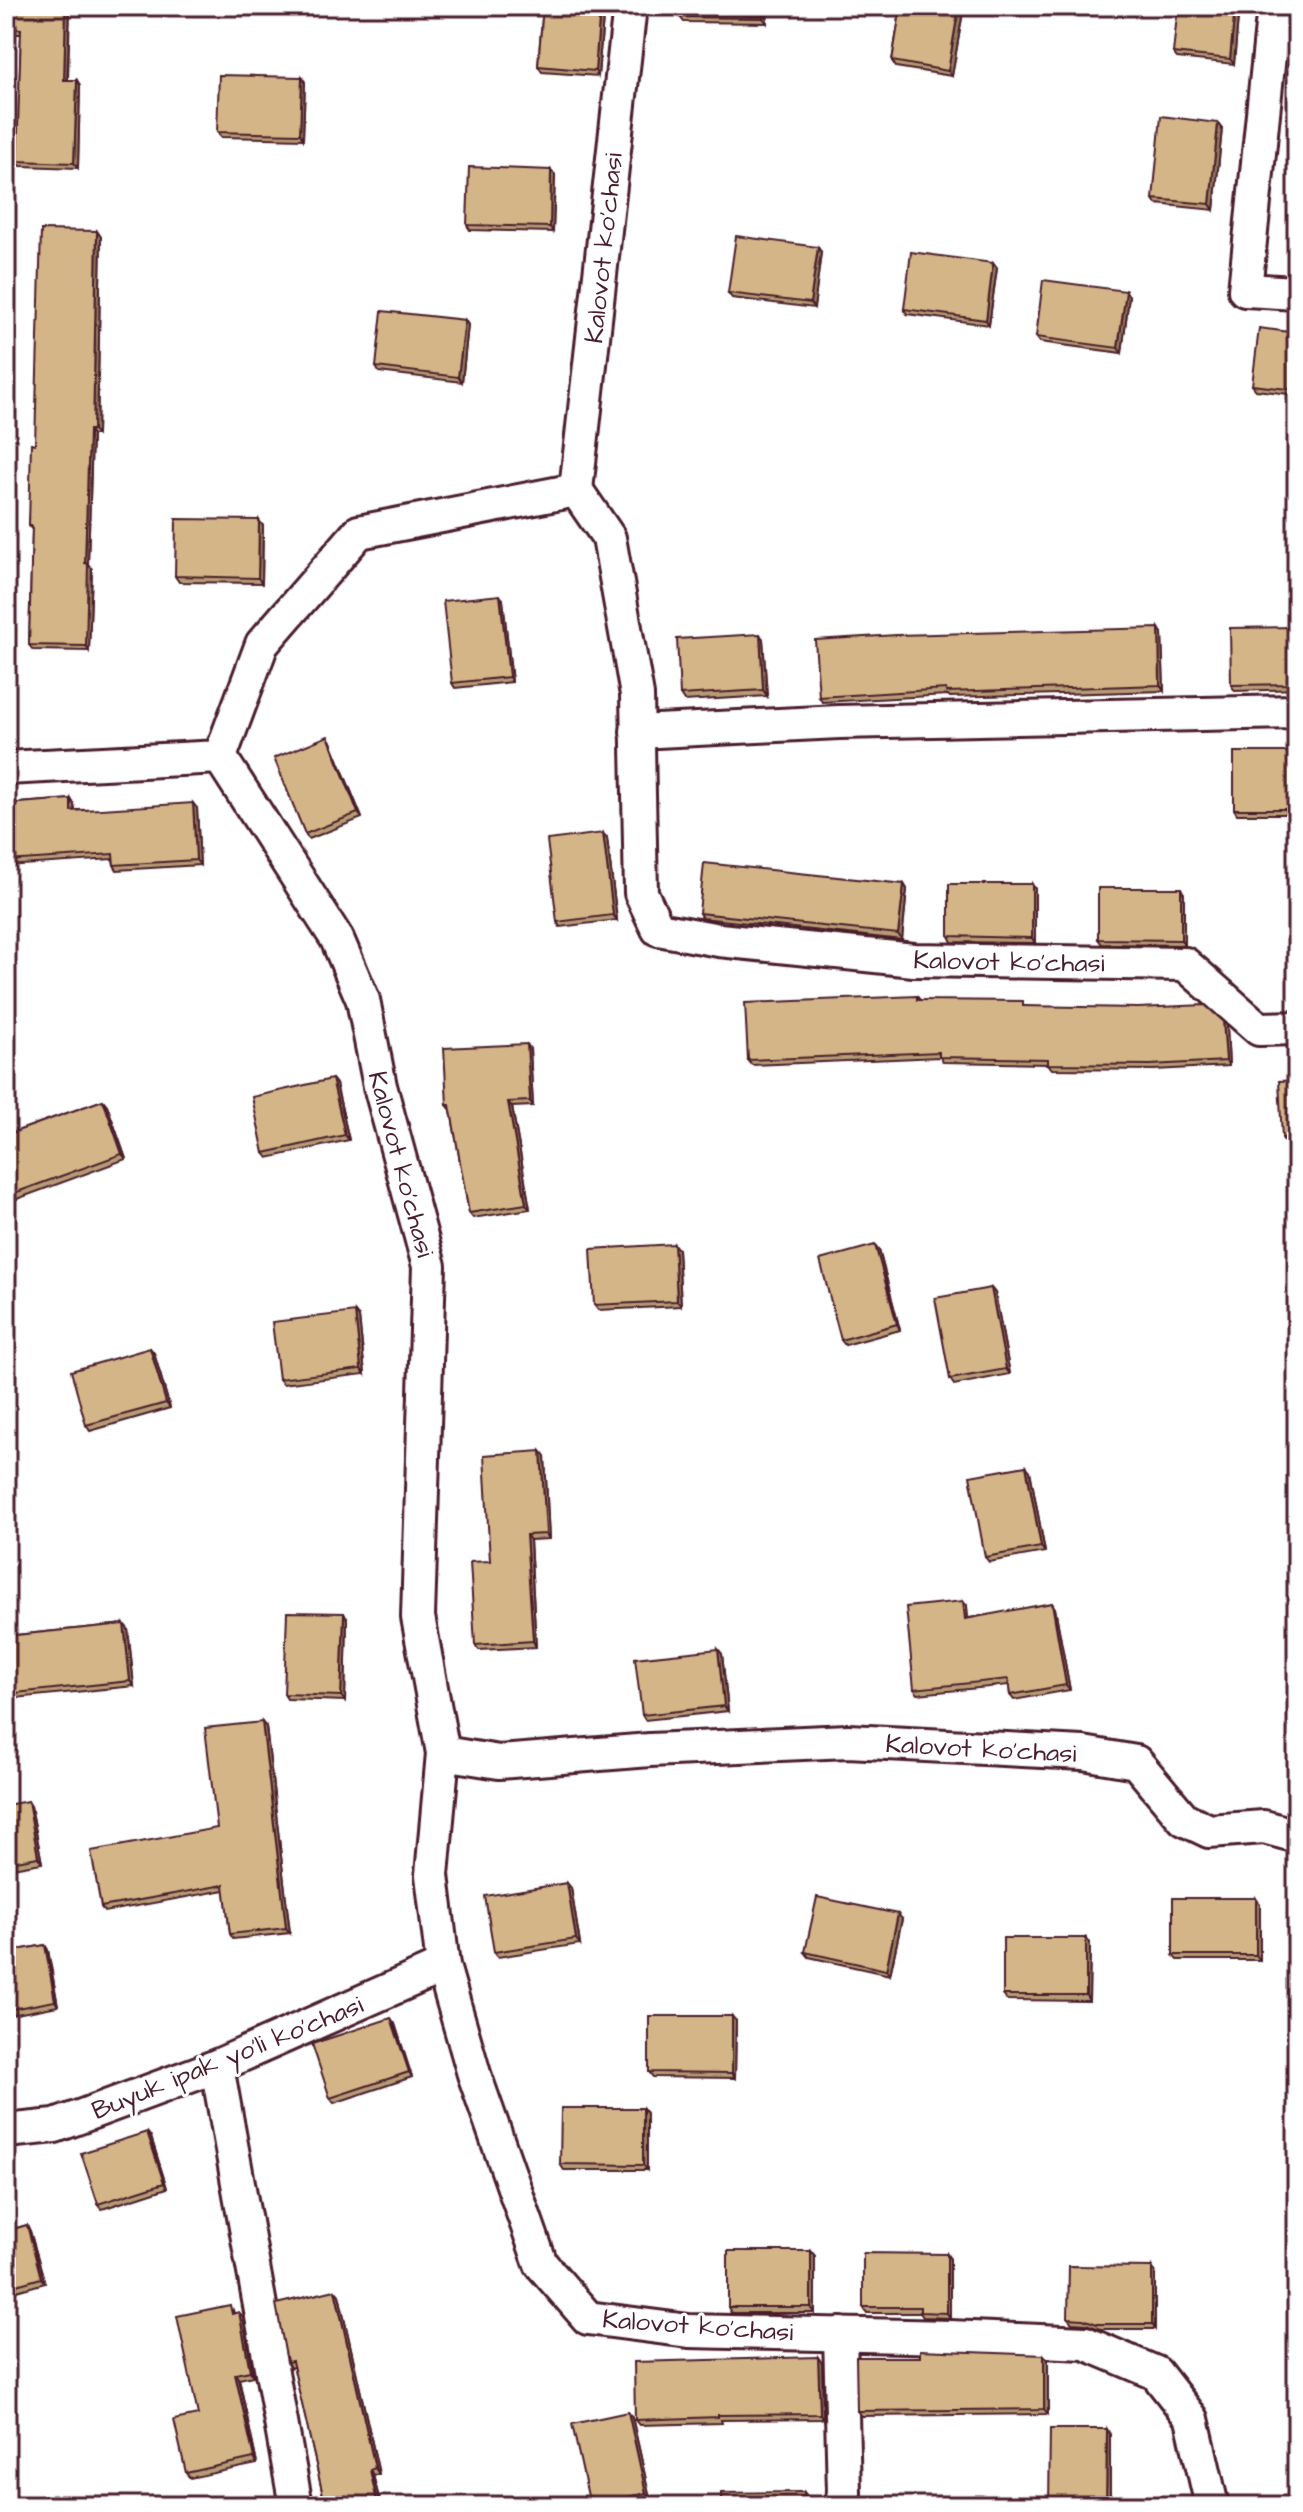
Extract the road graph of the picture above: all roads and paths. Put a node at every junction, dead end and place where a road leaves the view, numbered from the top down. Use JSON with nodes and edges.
{"nodes":[{"id":1,"x":630,"y":6,"type":"edge"},
{"id":2,"x":1274,"y":6,"type":"edge"},
{"id":3,"x":1297,"y":293,"type":"edge"},
{"id":4,"x":576,"y":490,"type":"junction"},
{"id":5,"x":1297,"y":712,"type":"edge"},
{"id":6,"x":637,"y":732,"type":"junction"},
{"id":7,"x":220,"y":757,"type":"junction"},
{"id":8,"x":6,"y":768,"type":"edge"},
{"id":9,"x":1297,"y":1028,"type":"edge"},
{"id":10,"x":443,"y":1753,"type":"junction"},
{"id":11,"x":1297,"y":1836,"type":"edge"},
{"id":12,"x":443,"y":1966,"type":"junction"},
{"id":13,"x":217,"y":2066,"type":"junction"},
{"id":14,"x":6,"y":2131,"type":"edge"},
{"id":15,"x":840,"y":2334,"type":"junction"},
{"id":16,"x":296,"y":2506,"type":"edge"},
{"id":17,"x":841,"y":2506,"type":"edge"},
{"id":18,"x":1212,"y":2506,"type":"edge"}],
"edges":[{"from":1,"to":4,"type":"street","name":"Kalovot ko'chasi"},
{"from":2,"to":3,"type":"street"},
{"from":4,"to":6,"type":"street","name":"Kalovot ko'chasi"},
{"from":4,"to":7,"type":"street"},
{"from":5,"to":6,"type":"street"},
{"from":6,"to":9,"type":"street","name":"Kalovot ko'chasi"},
{"from":7,"to":8,"type":"street"},
{"from":7,"to":10,"type":"street","name":"Kalovot ko'chasi"},
{"from":10,"to":11,"type":"street","name":"Kalovot ko'chasi"},
{"from":10,"to":12,"type":"street","name":"Kalovot ko'chasi"},
{"from":12,"to":13,"type":"street","name":"Buyuk ipak yo'li ko'chasi"},
{"from":12,"to":15,"type":"street","name":"Kalovot ko'chasi"},
{"from":13,"to":14,"type":"street","name":"Buyuk ipak yo'li ko'chasi"},
{"from":13,"to":16,"type":"street"},
{"from":15,"to":17,"type":"street"},
{"from":15,"to":18,"type":"street","name":"Kalovot ko'chasi"}]}
